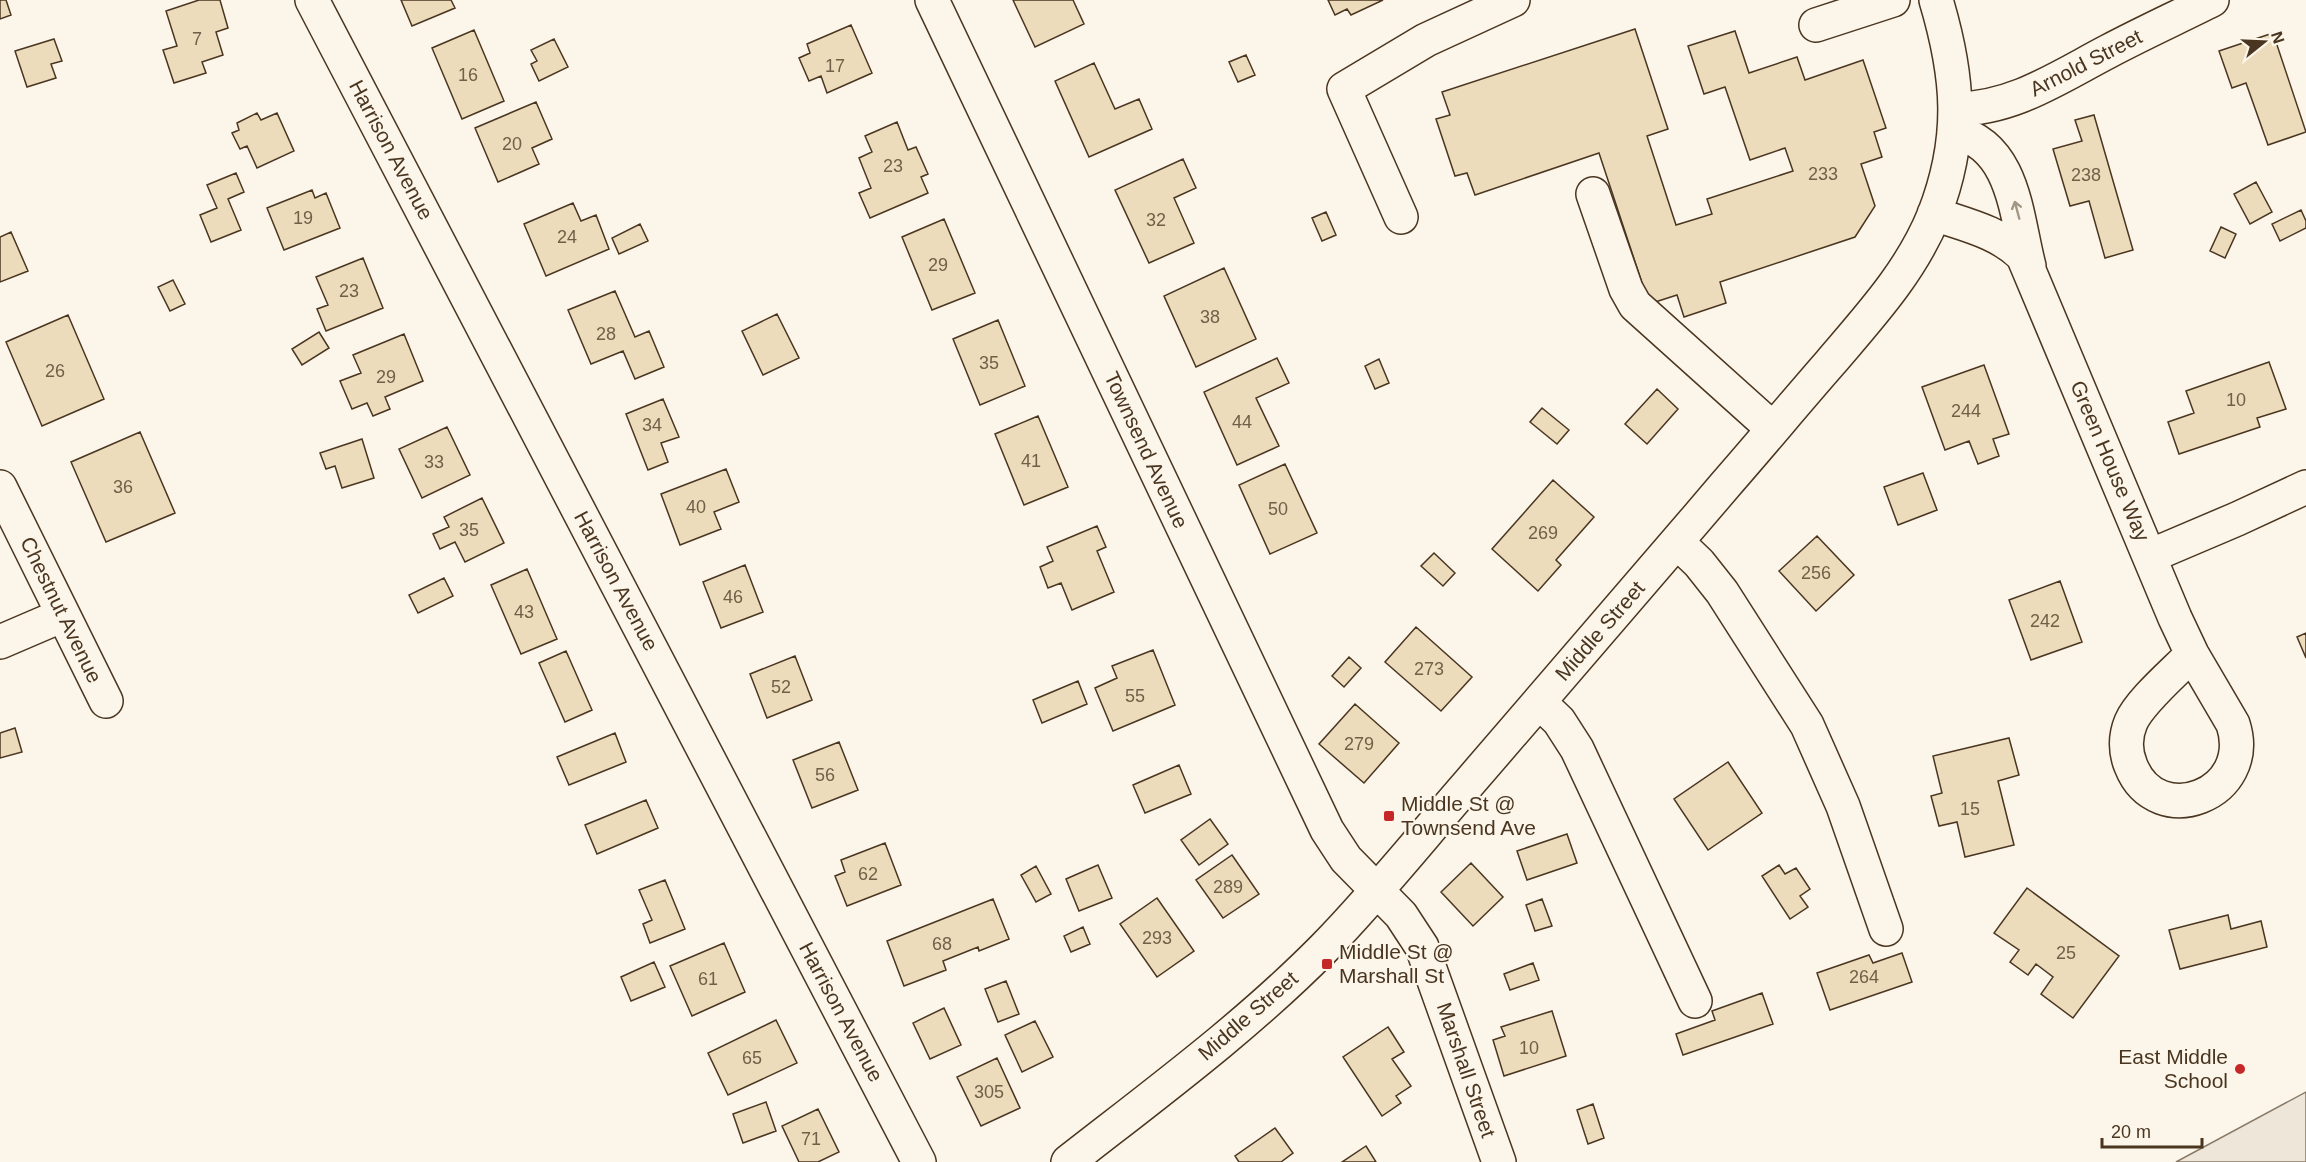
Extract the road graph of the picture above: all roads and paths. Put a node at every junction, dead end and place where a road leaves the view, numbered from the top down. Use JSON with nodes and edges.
{"nodes":[{"id":1,"x":312,"y":0,"type":"edge"},
{"id":2,"x":932,"y":0,"type":"edge"},
{"id":3,"x":1513,"y":0,"type":"edge"},
{"id":4,"x":1893,"y":0,"type":"edge"},
{"id":5,"x":1936,"y":0,"type":"edge"},
{"id":6,"x":2212,"y":0,"type":"edge"},
{"id":7,"x":1816,"y":26,"type":"dead end"},
{"id":8,"x":1955,"y":120,"type":"junction"},
{"id":9,"x":1593,"y":194,"type":"dead end"},
{"id":10,"x":1934,"y":214,"type":"junction"},
{"id":11,"x":1401,"y":217,"type":"dead end"},
{"id":12,"x":2029,"y":268,"type":"junction"},
{"id":13,"x":1773,"y":429,"type":"junction"},
{"id":14,"x":0,"y":487,"type":"edge"},
{"id":15,"x":2306,"y":487,"type":"edge"},
{"id":16,"x":1677,"y":542,"type":"junction"},
{"id":17,"x":2150,"y":556,"type":"junction"},
{"id":18,"x":63,"y":615,"type":"junction"},
{"id":19,"x":0,"y":642,"type":"edge"},
{"id":20,"x":2192,"y":654,"type":"dead end"},
{"id":21,"x":106,"y":701,"type":"dead end"},
{"id":22,"x":1539,"y":702,"type":"junction"},
{"id":23,"x":1376,"y":890,"type":"junction"},
{"id":24,"x":1886,"y":929,"type":"dead end"},
{"id":25,"x":1695,"y":1001,"type":"dead end"},
{"id":26,"x":919,"y":1162,"type":"edge"},
{"id":27,"x":1068,"y":1162,"type":"edge"},
{"id":28,"x":1499,"y":1162,"type":"edge"}],
"edges":[{"from":1,"to":26,"type":"street","name":"Harrison Avenue"},
{"from":2,"to":23,"type":"street","name":"Townsend Avenue"},
{"from":3,"to":11,"type":"street"},
{"from":4,"to":7,"type":"street"},
{"from":5,"to":8,"type":"street","name":"Middle Street"},
{"from":6,"to":8,"type":"street","name":"Arnold Street"},
{"from":8,"to":10,"type":"street","name":"Middle Street"},
{"from":12,"to":8,"type":"street","one_way":true},
{"from":9,"to":13,"type":"street"},
{"from":10,"to":12,"type":"street"},
{"from":10,"to":13,"type":"street","name":"Middle Street"},
{"from":12,"to":17,"type":"street","name":"Green House Way"},
{"from":13,"to":16,"type":"street","name":"Middle Street"},
{"from":14,"to":18,"type":"street","name":"Chestnut Avenue"},
{"from":15,"to":17,"type":"street"},
{"from":16,"to":22,"type":"street","name":"Middle Street"},
{"from":16,"to":24,"type":"street"},
{"from":17,"to":20,"type":"street","name":"Green House Way"},
{"from":18,"to":19,"type":"street"},
{"from":18,"to":21,"type":"street","name":"Chestnut Avenue"},
{"from":22,"to":23,"type":"street","name":"Middle Street"},
{"from":22,"to":25,"type":"street"},
{"from":23,"to":27,"type":"street","name":"Middle Street"},
{"from":23,"to":28,"type":"street","name":"Marshall Street"}]}
